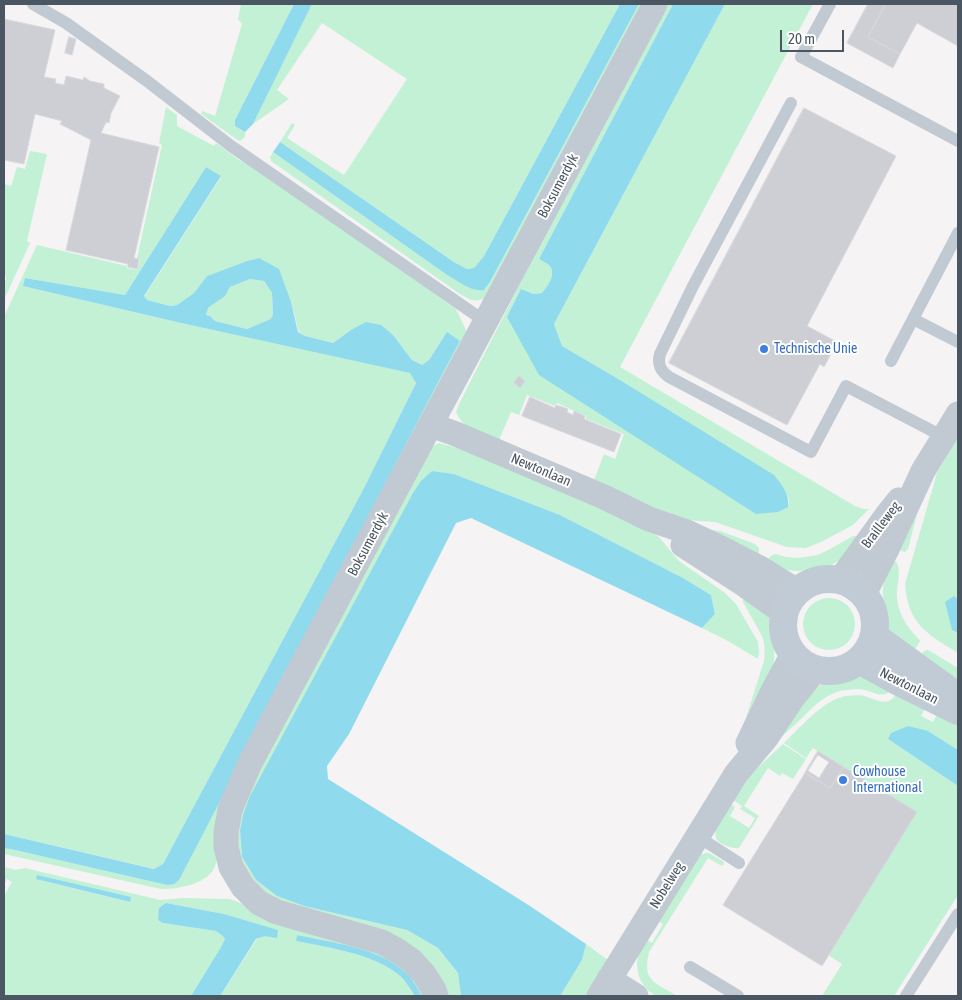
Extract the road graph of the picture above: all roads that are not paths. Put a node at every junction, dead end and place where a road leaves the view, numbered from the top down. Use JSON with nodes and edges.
{"nodes":[{"id":1,"x":33,"y":4,"type":"edge"},
{"id":2,"x":655,"y":4,"type":"edge"},
{"id":3,"x":830,"y":4,"type":"edge"},
{"id":4,"x":791,"y":103,"type":"dead end"},
{"id":5,"x":958,"y":141,"type":"edge"},
{"id":6,"x":958,"y":234,"type":"edge"},
{"id":7,"x":913,"y":319,"type":"junction"},
{"id":8,"x":486,"y":322,"type":"junction"},
{"id":9,"x":958,"y":342,"type":"edge"},
{"id":10,"x":891,"y":362,"type":"dead end"},
{"id":11,"x":958,"y":414,"type":"edge"},
{"id":12,"x":431,"y":425,"type":"junction"},
{"id":13,"x":944,"y":437,"type":"junction"},
{"id":14,"x":923,"y":471,"type":"junction"},
{"id":15,"x":840,"y":580,"type":"junction"},
{"id":16,"x":864,"y":594,"type":"junction"},
{"id":17,"x":791,"y":602,"type":"junction"},
{"id":18,"x":874,"y":636,"type":"junction"},
{"id":19,"x":793,"y":654,"type":"junction"},
{"id":20,"x":860,"y":660,"type":"junction"},
{"id":21,"x":816,"y":669,"type":"junction"},
{"id":22,"x":958,"y":697,"type":"edge"},
{"id":23,"x":958,"y":711,"type":"edge"},
{"id":24,"x":736,"y":774,"type":"junction"},
{"id":25,"x":697,"y":836,"type":"junction"},
{"id":26,"x":739,"y":863,"type":"dead end"},
{"id":27,"x":958,"y":914,"type":"edge"},
{"id":28,"x":690,"y":967,"type":"dead end"},
{"id":29,"x":604,"y":988,"type":"edge"},
{"id":30,"x":436,"y":996,"type":"edge"},
{"id":31,"x":636,"y":996,"type":"edge"},
{"id":32,"x":738,"y":996,"type":"edge"},
{"id":33,"x":906,"y":996,"type":"edge"}],
"edges":[{"from":1,"to":8,"type":"lane"},
{"from":2,"to":8,"type":"street","name":"Boksumerdyk"},
{"from":3,"to":5,"type":"lane"},
{"from":4,"to":13,"type":"lane"},
{"from":6,"to":7,"type":"lane"},
{"from":7,"to":9,"type":"lane"},
{"from":7,"to":10,"type":"lane"},
{"from":8,"to":12,"type":"street","name":"Boksumerdyk"},
{"from":11,"to":13,"type":"street","name":"Brailleweg"},
{"from":12,"to":17,"type":"street","name":"Newtonlaan"},
{"from":12,"to":30,"type":"street","name":"Boksumerdyk"},
{"from":13,"to":14,"type":"street","name":"Brailleweg"},
{"from":14,"to":15,"type":"street","name":"Brailleweg"},
{"from":14,"to":16,"type":"street","name":"Brailleweg"},
{"from":15,"to":16,"type":"street"},
{"from":15,"to":17,"type":"street"},
{"from":16,"to":18,"type":"street"},
{"from":17,"to":19,"type":"street"},
{"from":18,"to":20,"type":"street"},
{"from":18,"to":22,"type":"street","name":"Newtonlaan"},
{"from":19,"to":21,"type":"street"},
{"from":19,"to":24,"type":"street","name":"Nobelweg"},
{"from":20,"to":21,"type":"street"},
{"from":20,"to":23,"type":"street","name":"Newtonlaan"},
{"from":21,"to":24,"type":"street","name":"Nobelweg"},
{"from":24,"to":25,"type":"street","name":"Nobelweg"},
{"from":25,"to":26,"type":"lane"},
{"from":25,"to":29,"type":"street","name":"Nobelweg"},
{"from":27,"to":33,"type":"lane"},
{"from":28,"to":32,"type":"lane"},
{"from":29,"to":31,"type":"street"}]}
